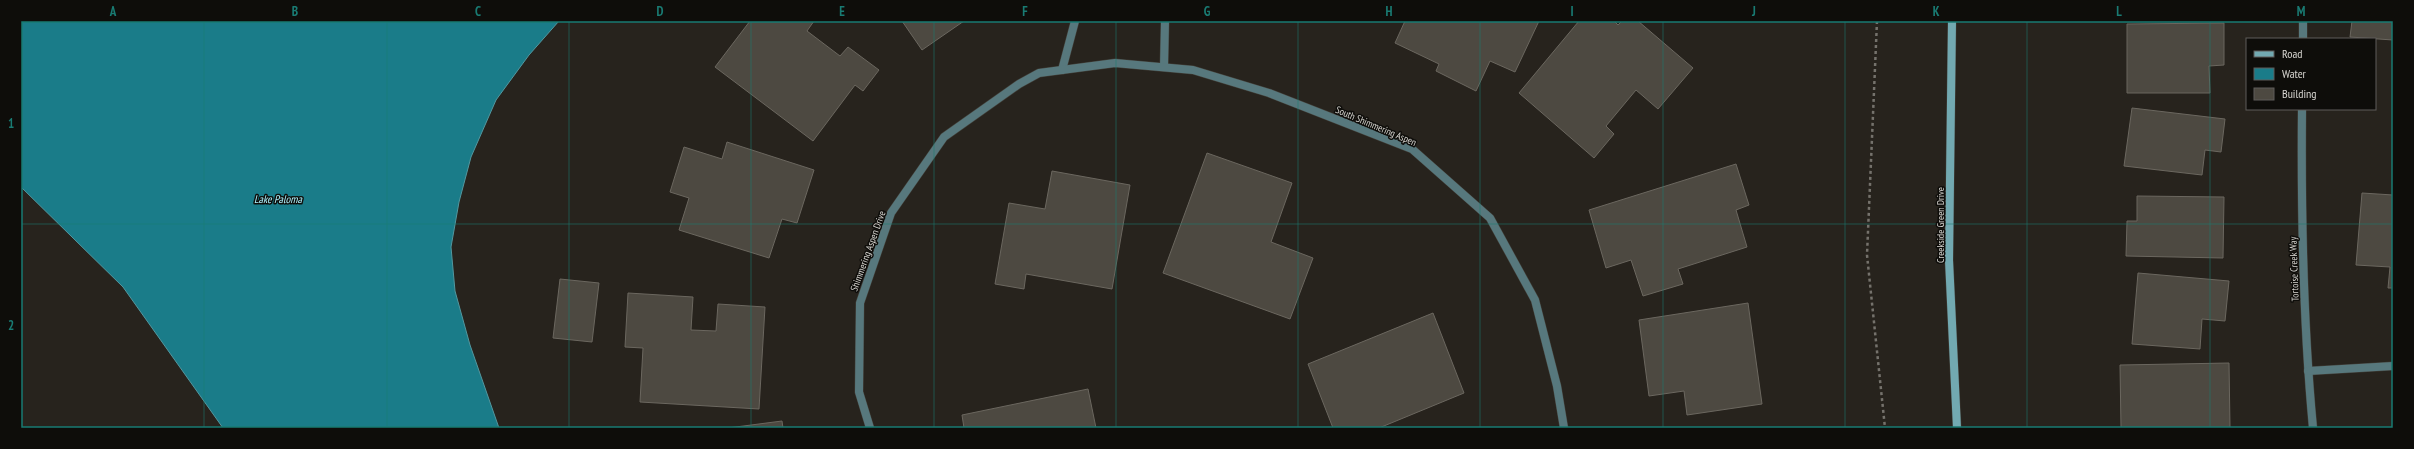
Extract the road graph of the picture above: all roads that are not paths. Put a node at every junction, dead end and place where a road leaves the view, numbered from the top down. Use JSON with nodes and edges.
{"nodes":[{"id":1,"x":1075,"y":21,"type":"edge"},
{"id":2,"x":1165,"y":21,"type":"edge"},
{"id":3,"x":1952,"y":21,"type":"edge"},
{"id":4,"x":2303,"y":21,"type":"edge"},
{"id":5,"x":2303,"y":38,"type":"edge"},
{"id":6,"x":1164,"y":67,"type":"junction"},
{"id":7,"x":1062,"y":70,"type":"junction"},
{"id":8,"x":1039,"y":73,"type":"joint"},
{"id":9,"x":2302,"y":110,"type":"edge"},
{"id":10,"x":2393,"y":366,"type":"edge"},
{"id":11,"x":2308,"y":371,"type":"junction"},
{"id":12,"x":870,"y":428,"type":"edge"},
{"id":13,"x":1564,"y":428,"type":"edge"},
{"id":14,"x":1957,"y":428,"type":"edge"},
{"id":15,"x":2313,"y":428,"type":"edge"}],
"edges":[{"from":1,"to":7,"type":"street"},
{"from":2,"to":6,"type":"street"},
{"from":3,"to":14,"type":"main road","name":"Creekside Green Drive"},
{"from":4,"to":5,"type":"street"},
{"from":6,"to":7,"type":"street","name":"South Shimmering Aspen"},
{"from":6,"to":13,"type":"street","name":"South Shimmering Aspen"},
{"from":7,"to":8,"type":"street","name":"South Shimmering Aspen"},
{"from":8,"to":12,"type":"street","name":"Shimmering Aspen Drive"},
{"from":9,"to":11,"type":"street","name":"Tortoise Creek Way"},
{"from":10,"to":11,"type":"street"},
{"from":11,"to":15,"type":"street","name":"Tortoise Creek Way"}]}
